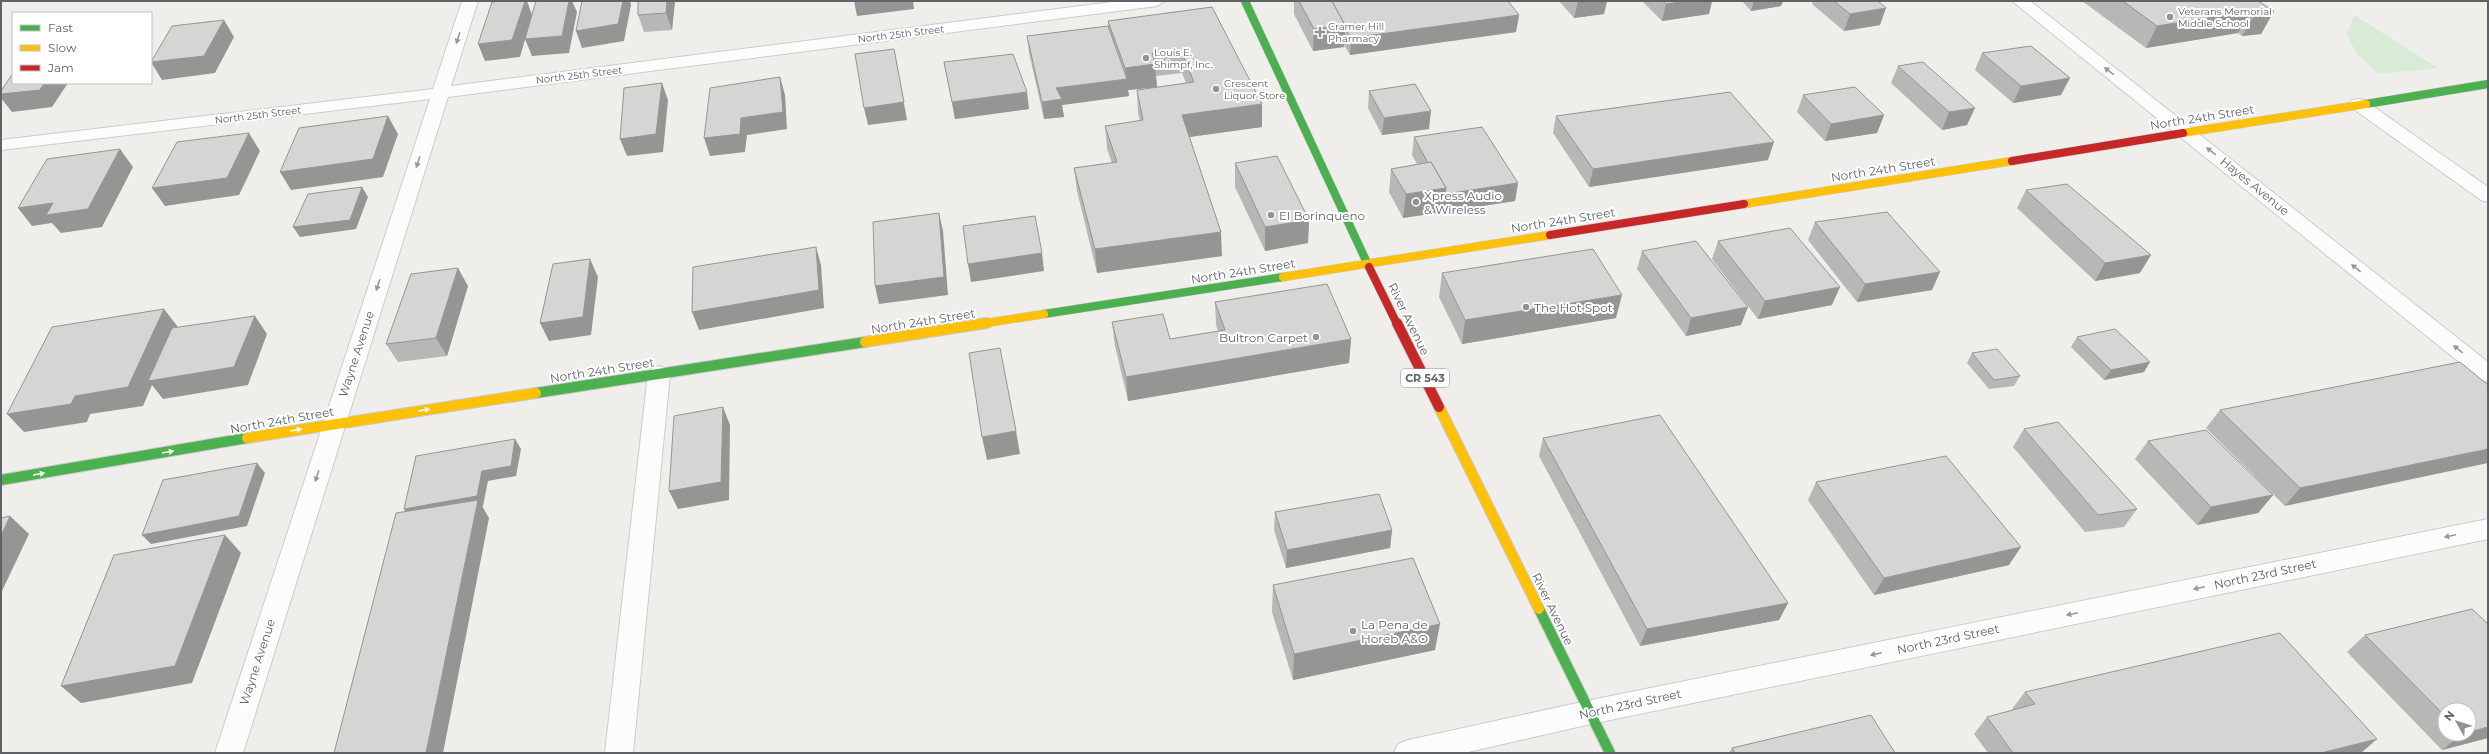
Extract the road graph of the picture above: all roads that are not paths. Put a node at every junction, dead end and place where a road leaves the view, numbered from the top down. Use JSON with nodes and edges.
{"nodes":[{"id":1,"x":470,"y":1,"type":"edge"},
{"id":2,"x":1157,"y":1,"type":"edge"},
{"id":3,"x":1245,"y":1,"type":"edge"},
{"id":4,"x":2020,"y":1,"type":"edge"},
{"id":5,"x":2488,"y":84,"type":"edge"},
{"id":6,"x":440,"y":93,"type":"junction"},
{"id":7,"x":2358,"y":104,"type":"junction"},
{"id":8,"x":2187,"y":132,"type":"junction"},
{"id":9,"x":1,"y":145,"type":"edge"},
{"id":10,"x":2488,"y":196,"type":"edge"},
{"id":11,"x":1368,"y":264,"type":"junction"},
{"id":12,"x":659,"y":374,"type":"junction"},
{"id":13,"x":2488,"y":374,"type":"edge"},
{"id":14,"x":333,"y":424,"type":"junction"},
{"id":15,"x":1,"y":480,"type":"edge"},
{"id":16,"x":2488,"y":529,"type":"edge"},
{"id":17,"x":1591,"y":712,"type":"junction"},
{"id":18,"x":229,"y":753,"type":"edge"},
{"id":19,"x":619,"y":753,"type":"edge"},
{"id":20,"x":1408,"y":753,"type":"edge"},
{"id":21,"x":1610,"y":753,"type":"edge"}],
"edges":[{"from":1,"to":6,"type":"street","name":"Wayne Avenue","one_way":true},
{"from":2,"to":6,"type":"street","name":"North 25th Street"},
{"from":3,"to":11,"type":"street","name":"River Avenue","number":"CR 543"},
{"from":8,"to":4,"type":"street","name":"Hayes Avenue","one_way":true},
{"from":5,"to":7,"type":"street","name":"North 24th Street"},
{"from":6,"to":9,"type":"street","name":"North 25th Street"},
{"from":6,"to":14,"type":"street","name":"Wayne Avenue","one_way":true},
{"from":7,"to":8,"type":"street","name":"North 24th Street"},
{"from":7,"to":10,"type":"street"},
{"from":8,"to":11,"type":"street","name":"North 24th Street"},
{"from":13,"to":8,"type":"street","name":"Hayes Avenue","one_way":true},
{"from":11,"to":12,"type":"street","name":"North 24th Street"},
{"from":11,"to":17,"type":"street","name":"River Avenue","number":"CR 543"},
{"from":14,"to":12,"type":"street","name":"North 24th Street","one_way":true},
{"from":12,"to":19,"type":"street"},
{"from":15,"to":14,"type":"street","name":"North 24th Street","one_way":true},
{"from":14,"to":18,"type":"street","name":"Wayne Avenue","one_way":true},
{"from":16,"to":17,"type":"street","name":"North 23rd Street","one_way":true},
{"from":17,"to":20,"type":"street","name":"North 23rd Street"},
{"from":17,"to":21,"type":"street","name":"River Avenue","number":"CR 543"}]}
